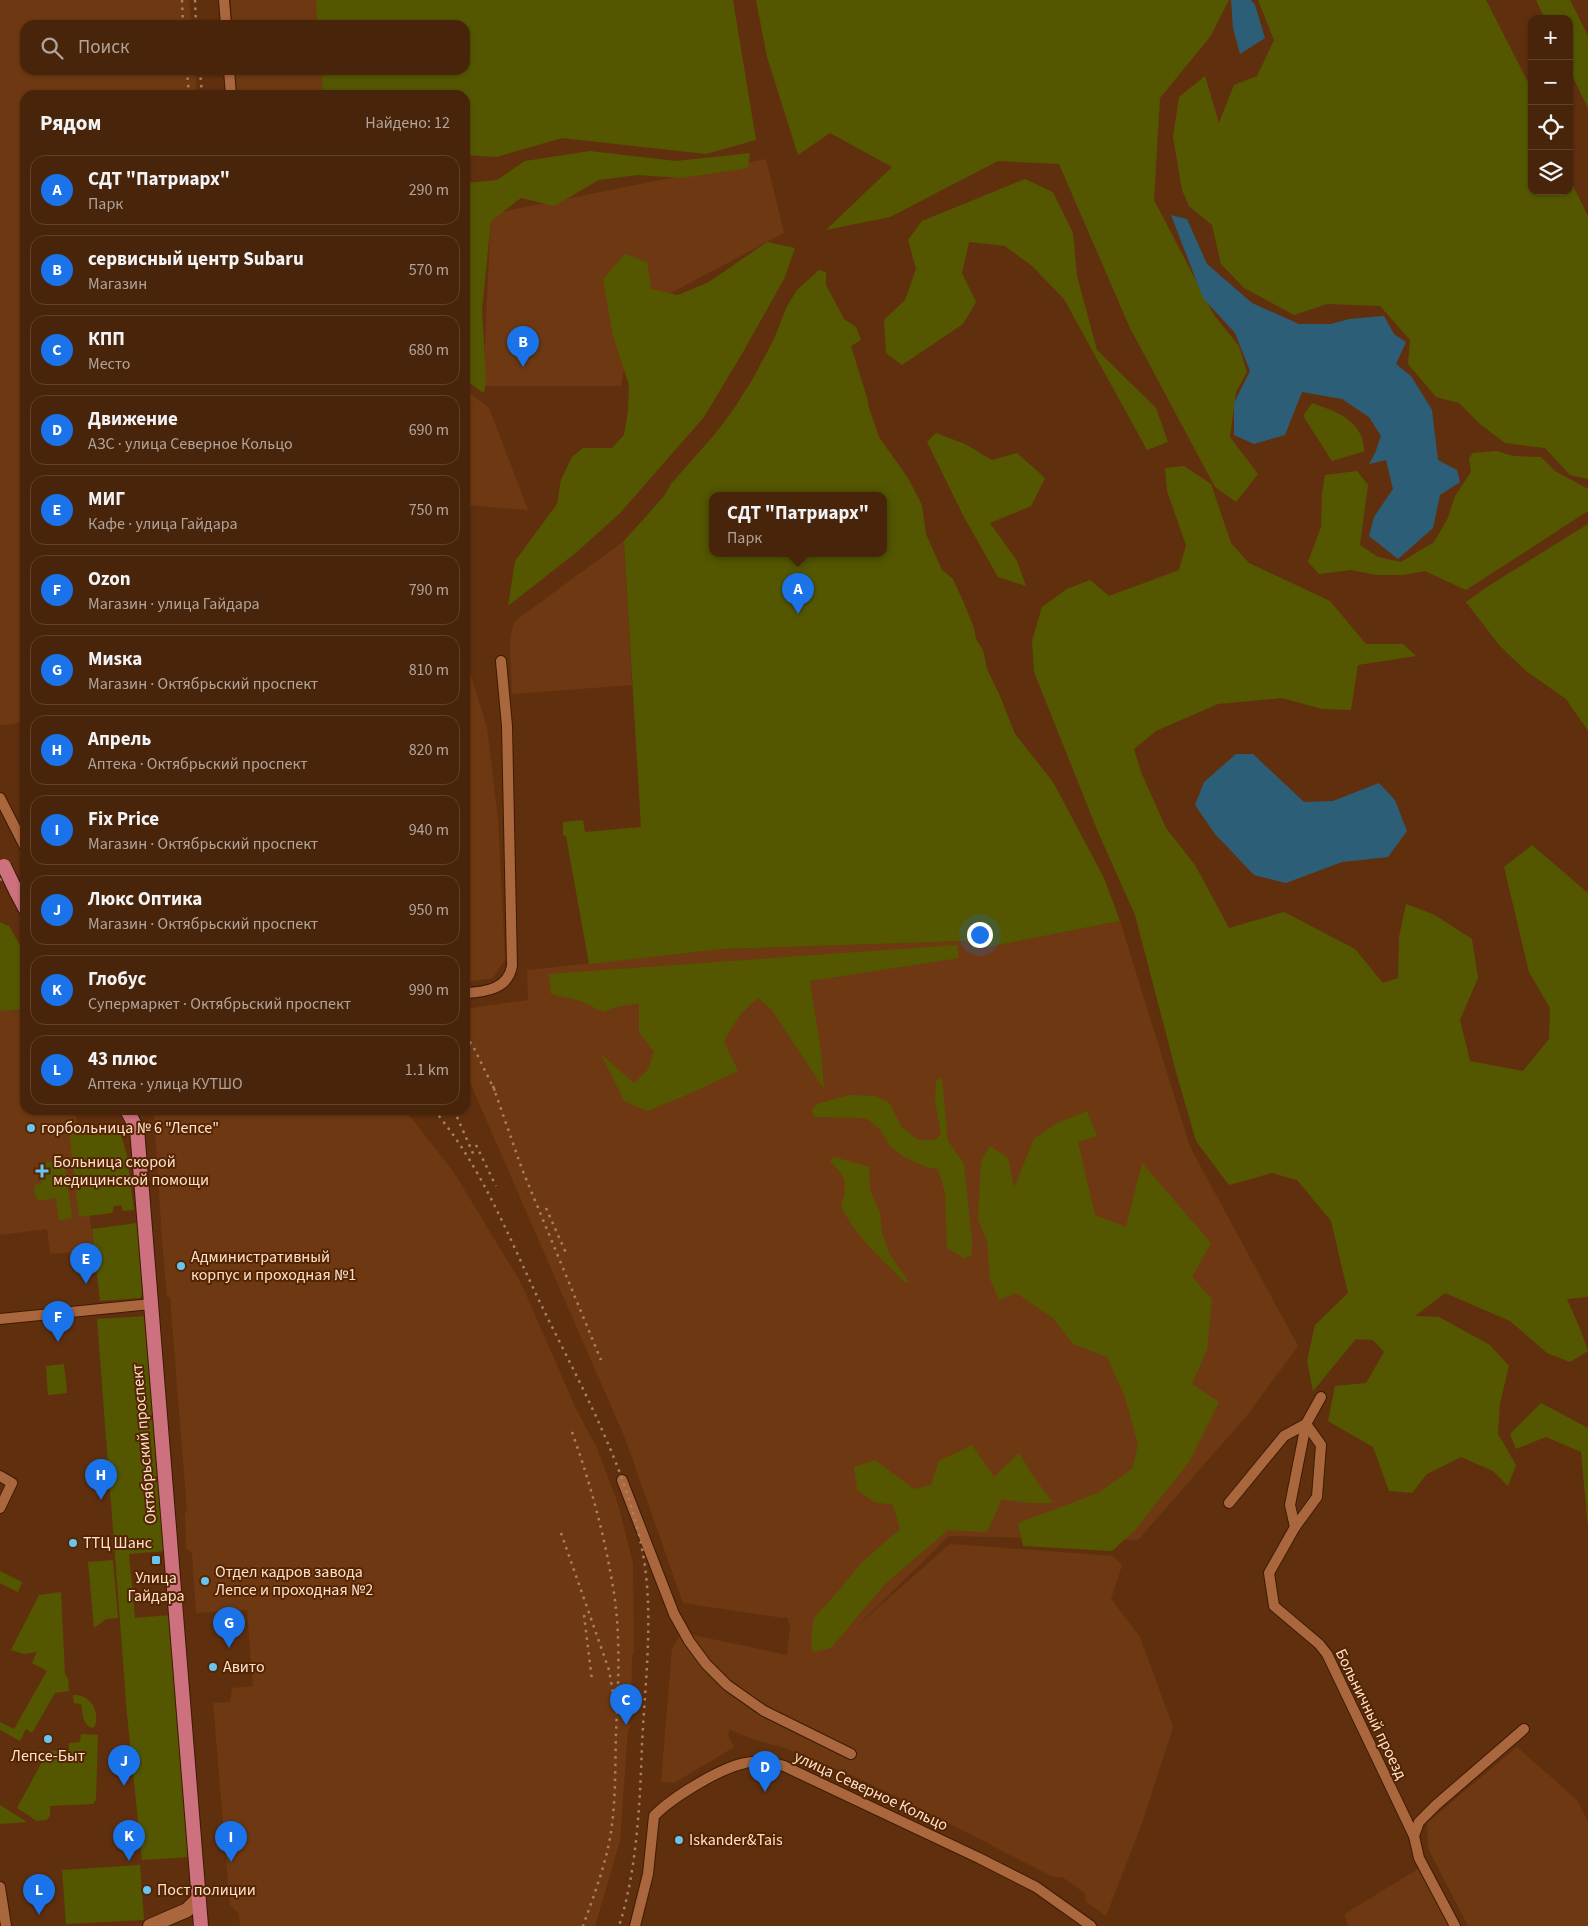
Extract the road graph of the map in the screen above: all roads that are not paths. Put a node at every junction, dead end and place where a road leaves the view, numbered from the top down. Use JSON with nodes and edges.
{"nodes":[{"id":1,"x":224,"y":0,"type":"edge"},
{"id":2,"x":226,"y":20,"type":"edge"},
{"id":3,"x":229,"y":75,"type":"edge"},
{"id":4,"x":231,"y":90,"type":"edge"},
{"id":5,"x":500,"y":661,"type":"dead end"},
{"id":6,"x":0,"y":798,"type":"edge"},
{"id":7,"x":20,"y":837,"type":"edge"},
{"id":8,"x":2,"y":861,"type":"edge"},
{"id":9,"x":20,"y":899,"type":"edge"},
{"id":10,"x":470,"y":993,"type":"edge"},
{"id":11,"x":130,"y":1115,"type":"edge"},
{"id":12,"x":151,"y":1304,"type":"junction"},
{"id":13,"x":0,"y":1319,"type":"edge"},
{"id":14,"x":1321,"y":1397,"type":"dead end"},
{"id":15,"x":1306,"y":1424,"type":"junction"},
{"id":16,"x":0,"y":1476,"type":"edge"},
{"id":17,"x":622,"y":1480,"type":"dead end"},
{"id":18,"x":1229,"y":1503,"type":"dead end"},
{"id":19,"x":0,"y":1508,"type":"edge"},
{"id":20,"x":1295,"y":1527,"type":"junction"},
{"id":21,"x":1524,"y":1729,"type":"dead end"},
{"id":22,"x":851,"y":1754,"type":"dead end"},
{"id":23,"x":1414,"y":1836,"type":"junction"},
{"id":24,"x":0,"y":1886,"type":"edge"},
{"id":25,"x":198,"y":1899,"type":"junction"},
{"id":26,"x":163,"y":1920,"type":"junction"},
{"id":27,"x":6,"y":1926,"type":"edge"},
{"id":28,"x":150,"y":1926,"type":"edge"},
{"id":29,"x":199,"y":1926,"type":"edge"},
{"id":30,"x":635,"y":1926,"type":"edge"},
{"id":31,"x":1091,"y":1926,"type":"edge"},
{"id":32,"x":1455,"y":1926,"type":"edge"}],
"edges":[{"from":1,"to":2,"type":"street"},
{"from":3,"to":4,"type":"street"},
{"from":5,"to":10,"type":"street"},
{"from":6,"to":7,"type":"street"},
{"from":8,"to":9,"type":"main road","bridge":true},
{"from":11,"to":12,"type":"main road","name":"Октябрьский проспект"},
{"from":12,"to":13,"type":"street"},
{"from":12,"to":25,"type":"main road","name":"Октябрьский проспект"},
{"from":14,"to":15,"type":"street"},
{"from":15,"to":18,"type":"street"},
{"from":15,"to":20,"type":"street"},
{"from":15,"to":20,"type":"street","name":"Больничный проезд"},
{"from":16,"to":19,"type":"street"},
{"from":17,"to":22,"type":"street"},
{"from":20,"to":23,"type":"street","name":"Больничный проезд"},
{"from":21,"to":23,"type":"street"},
{"from":23,"to":32,"type":"street","name":"Больничный проезд"},
{"from":24,"to":27,"type":"street"},
{"from":25,"to":26,"type":"main road"},
{"from":25,"to":29,"type":"main road","name":"Октябрьский проспект"},
{"from":26,"to":28,"type":"main road"},
{"from":26,"to":29,"type":"main road"},
{"from":30,"to":31,"type":"street","name":"улица Северное Кольцо"}]}
